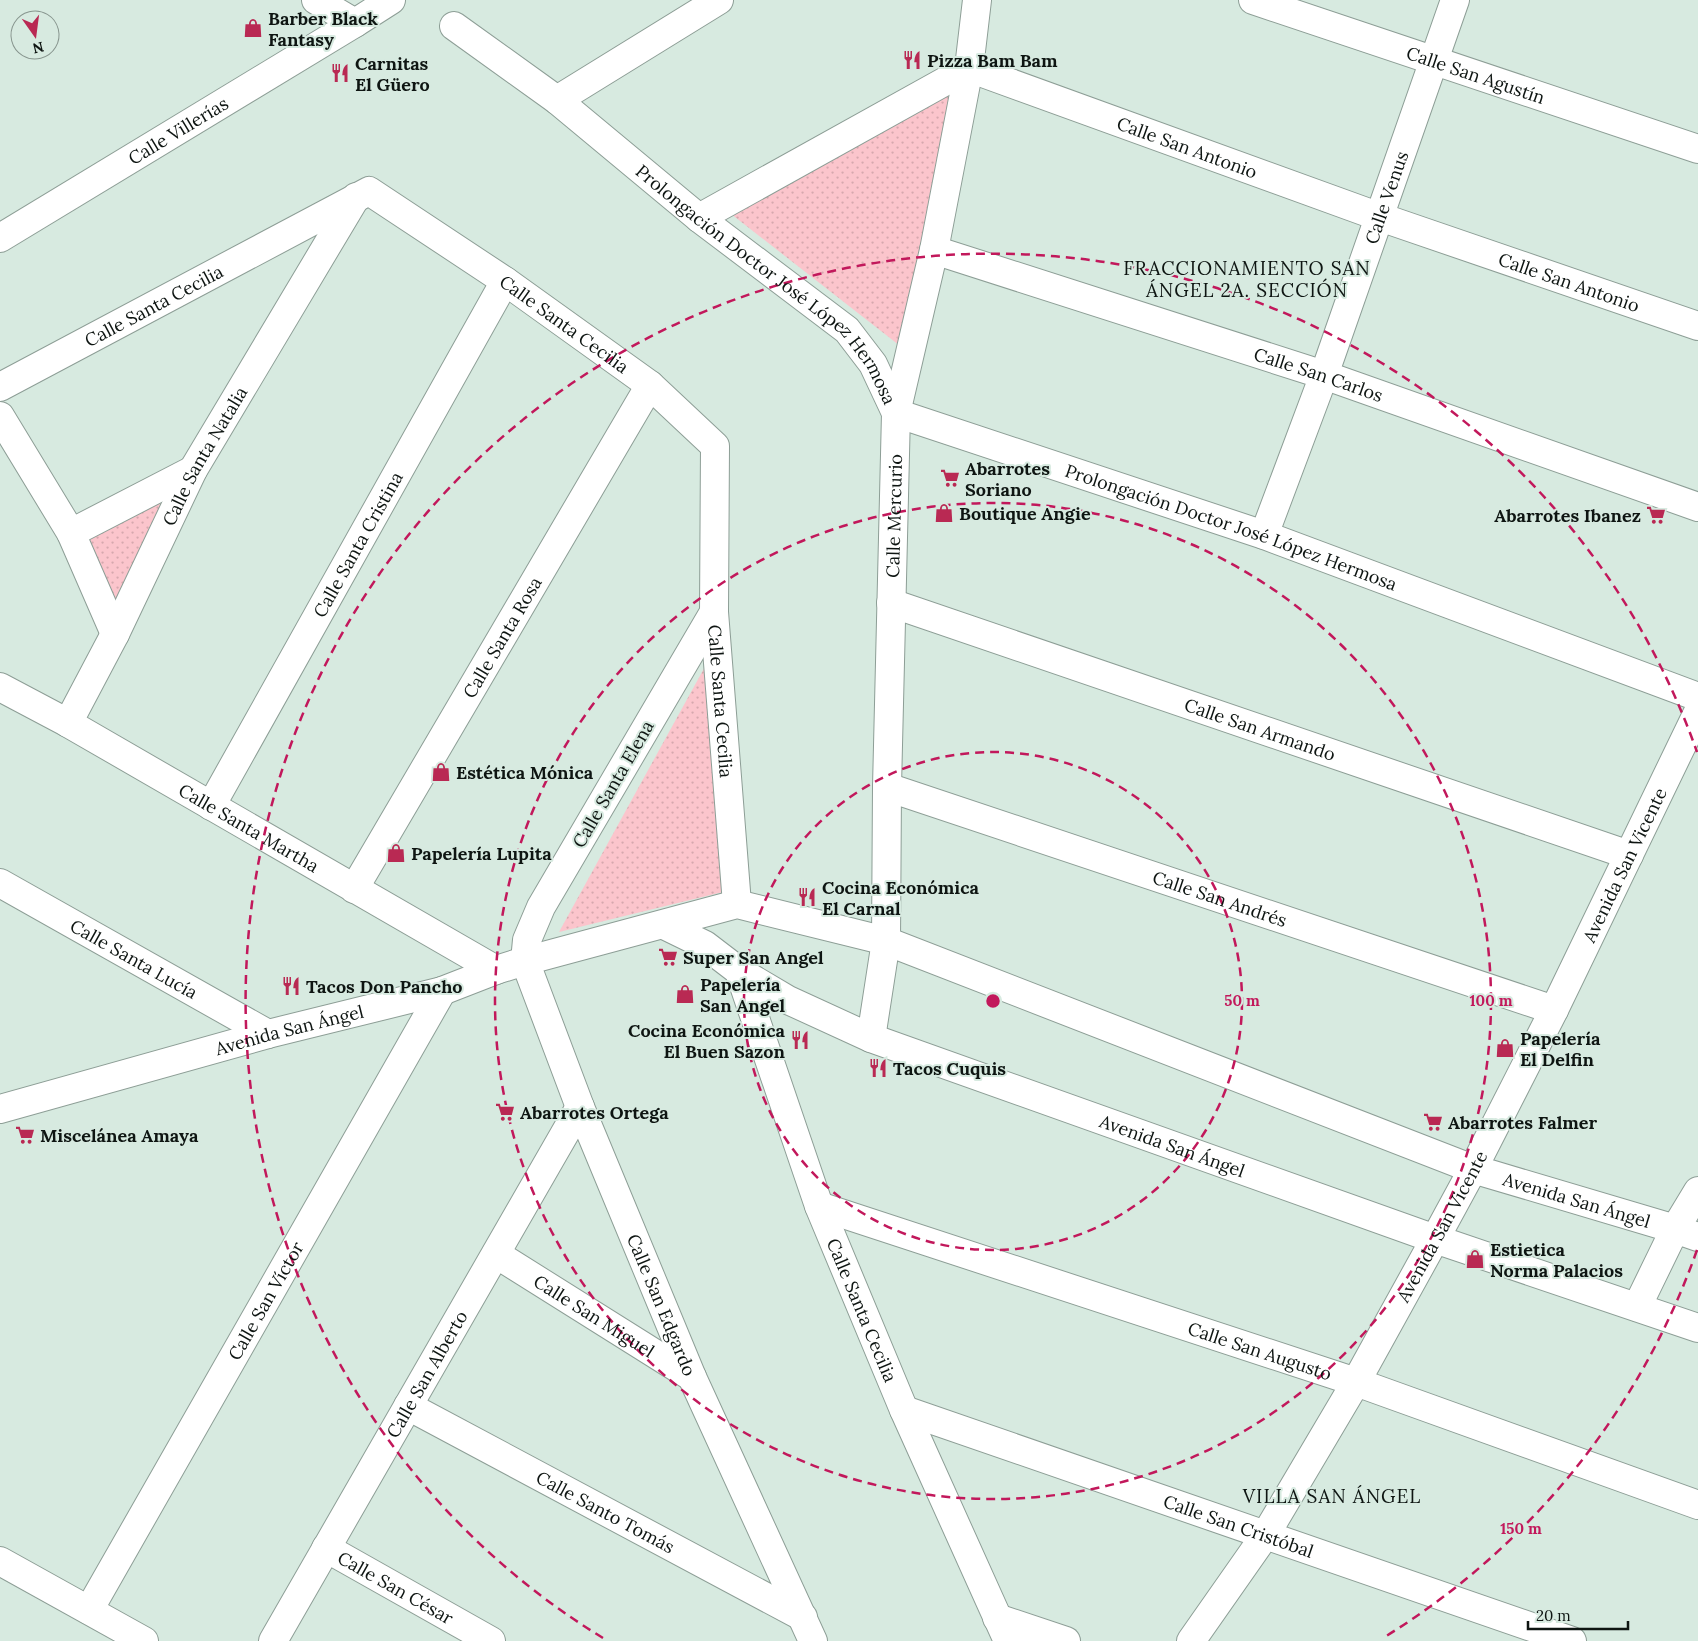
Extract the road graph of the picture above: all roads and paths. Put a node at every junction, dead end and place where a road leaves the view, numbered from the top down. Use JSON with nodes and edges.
{"nodes":[{"id":1,"x":316,"y":0,"type":"edge"},
{"id":2,"x":391,"y":0,"type":"edge"},
{"id":3,"x":719,"y":0,"type":"edge"},
{"id":4,"x":977,"y":0,"type":"edge"},
{"id":5,"x":1252,"y":0,"type":"edge"},
{"id":6,"x":1455,"y":0,"type":"edge"},
{"id":7,"x":355,"y":23,"type":"junction"},
{"id":8,"x":454,"y":26,"type":"dead end"},
{"id":9,"x":1434,"y":60,"type":"junction"},
{"id":10,"x":969,"y":68,"type":"junction"},
{"id":11,"x":557,"y":100,"type":"junction"},
{"id":12,"x":1698,"y":150,"type":"edge"},
{"id":13,"x":356,"y":197,"type":"junction"},
{"id":14,"x":1380,"y":217,"type":"junction"},
{"id":15,"x":698,"y":218,"type":"junction"},
{"id":16,"x":0,"y":238,"type":"edge"},
{"id":17,"x":934,"y":250,"type":"junction"},
{"id":18,"x":505,"y":281,"type":"junction"},
{"id":19,"x":1698,"y":326,"type":"edge"},
{"id":20,"x":1324,"y":375,"type":"junction"},
{"id":21,"x":650,"y":385,"type":"junction"},
{"id":22,"x":0,"y":387,"type":"edge"},
{"id":23,"x":896,"y":413,"type":"junction"},
{"id":24,"x":0,"y":416,"type":"edge"},
{"id":25,"x":193,"y":470,"type":"junction"},
{"id":26,"x":1698,"y":507,"type":"edge"},
{"id":27,"x":71,"y":533,"type":"junction"},
{"id":28,"x":1264,"y":535,"type":"junction"},
{"id":29,"x":891,"y":603,"type":"junction"},
{"id":30,"x":714,"y":612,"type":"junction"},
{"id":31,"x":115,"y":634,"type":"junction"},
{"id":32,"x":0,"y":687,"type":"edge"},
{"id":33,"x":1698,"y":698,"type":"edge"},
{"id":34,"x":1698,"y":712,"type":"edge"},
{"id":35,"x":68,"y":723,"type":"junction"},
{"id":36,"x":887,"y":787,"type":"junction"},
{"id":37,"x":211,"y":806,"type":"junction"},
{"id":38,"x":1629,"y":855,"type":"junction"},
{"id":39,"x":0,"y":884,"type":"edge"},
{"id":40,"x":354,"y":889,"type":"junction"},
{"id":41,"x":737,"y":904,"type":"junction"},
{"id":42,"x":664,"y":925,"type":"junction"},
{"id":43,"x":886,"y":941,"type":"junction"},
{"id":44,"x":526,"y":961,"type":"junction"},
{"id":45,"x":496,"y":970,"type":"junction"},
{"id":46,"x":739,"y":971,"type":"junction"},
{"id":47,"x":442,"y":991,"type":"junction"},
{"id":48,"x":1554,"y":1010,"type":"junction"},
{"id":49,"x":268,"y":1034,"type":"junction"},
{"id":50,"x":871,"y":1038,"type":"junction"},
{"id":51,"x":580,"y":1107,"type":"junction"},
{"id":52,"x":0,"y":1109,"type":"edge"},
{"id":53,"x":1473,"y":1169,"type":"junction"},
{"id":54,"x":1698,"y":1191,"type":"edge"},
{"id":55,"x":819,"y":1206,"type":"junction"},
{"id":56,"x":1686,"y":1233,"type":"edge"},
{"id":57,"x":1435,"y":1239,"type":"junction"},
{"id":58,"x":496,"y":1254,"type":"junction"},
{"id":59,"x":1637,"y":1307,"type":"junction"},
{"id":60,"x":1698,"y":1328,"type":"edge"},
{"id":61,"x":692,"y":1376,"type":"junction"},
{"id":62,"x":1356,"y":1382,"type":"junction"},
{"id":63,"x":408,"y":1406,"type":"junction"},
{"id":64,"x":904,"y":1410,"type":"junction"},
{"id":65,"x":1698,"y":1505,"type":"edge"},
{"id":66,"x":1266,"y":1534,"type":"junction"},
{"id":67,"x":326,"y":1548,"type":"junction"},
{"id":68,"x":0,"y":1561,"type":"edge"},
{"id":69,"x":89,"y":1610,"type":"junction"},
{"id":70,"x":808,"y":1629,"type":"edge"},
{"id":71,"x":1002,"y":1630,"type":"edge"},
{"id":72,"x":144,"y":1641,"type":"edge"},
{"id":73,"x":273,"y":1641,"type":"edge"},
{"id":74,"x":491,"y":1641,"type":"edge"},
{"id":75,"x":1066,"y":1641,"type":"edge"},
{"id":76,"x":1191,"y":1641,"type":"edge"},
{"id":77,"x":1572,"y":1641,"type":"edge"}],
"edges":[{"from":1,"to":7,"type":"street"},
{"from":2,"to":7,"type":"street","name":"Calle Villerías"},
{"from":3,"to":11,"type":"street"},
{"from":4,"to":10,"type":"street","name":"Calle Mercurio"},
{"from":5,"to":9,"type":"street","name":"Calle San Agustín"},
{"from":6,"to":9,"type":"street","name":"Calle Venus"},
{"from":7,"to":16,"type":"street","name":"Calle Villerías"},
{"from":8,"to":11,"type":"street","name":"Prolongación Doctor José López Hermosa"},
{"from":9,"to":12,"type":"street","name":"Calle San Agustín"},
{"from":9,"to":14,"type":"street","name":"Calle Venus"},
{"from":10,"to":14,"type":"street","name":"Calle San Antonio"},
{"from":10,"to":15,"type":"street"},
{"from":10,"to":17,"type":"street","name":"Calle Mercurio"},
{"from":11,"to":15,"type":"street","name":"Prolongación Doctor José López Hermosa"},
{"from":13,"to":18,"type":"street","name":"Calle Santa Cecilia"},
{"from":13,"to":22,"type":"street","name":"Calle Santa Cecilia"},
{"from":13,"to":25,"type":"street","name":"Calle Santa Natalia"},
{"from":14,"to":19,"type":"street","name":"Calle San Antonio"},
{"from":14,"to":20,"type":"street","name":"Calle Venus"},
{"from":15,"to":23,"type":"street","name":"Prolongación Doctor José López Hermosa"},
{"from":17,"to":20,"type":"street","name":"Calle San Carlos"},
{"from":17,"to":23,"type":"street","name":"Calle Mercurio"},
{"from":18,"to":21,"type":"street","name":"Calle Santa Cecilia"},
{"from":18,"to":37,"type":"street","name":"Calle Santa Cristina"},
{"from":20,"to":26,"type":"street","name":"Calle San Carlos"},
{"from":20,"to":28,"type":"street","name":"Calle Venus"},
{"from":21,"to":30,"type":"street","name":"Calle Santa Cecilia"},
{"from":21,"to":40,"type":"street","name":"Calle Santa Rosa"},
{"from":23,"to":28,"type":"street","name":"Prolongación Doctor José López Hermosa"},
{"from":23,"to":29,"type":"street","name":"Calle Mercurio"},
{"from":24,"to":27,"type":"street"},
{"from":25,"to":27,"type":"street"},
{"from":25,"to":31,"type":"street","name":"Calle Santa Natalia"},
{"from":27,"to":31,"type":"street"},
{"from":28,"to":33,"type":"street","name":"Prolongación Doctor José López Hermosa"},
{"from":29,"to":36,"type":"street","name":"Calle Mercurio"},
{"from":29,"to":38,"type":"street","name":"Calle San Armando"},
{"from":30,"to":41,"type":"street","name":"Calle Santa Cecilia"},
{"from":30,"to":44,"type":"street","name":"Calle Santa Elena"},
{"from":31,"to":35,"type":"street","name":"Calle Santa Natalia"},
{"from":32,"to":35,"type":"street","name":"Calle Santa Martha"},
{"from":34,"to":38,"type":"street","name":"Avenida San Vicente"},
{"from":35,"to":37,"type":"street","name":"Calle Santa Martha"},
{"from":36,"to":43,"type":"street","name":"Calle Mercurio"},
{"from":36,"to":48,"type":"street","name":"Calle San Andrés"},
{"from":37,"to":40,"type":"street","name":"Calle Santa Martha"},
{"from":38,"to":48,"type":"street","name":"Avenida San Vicente"},
{"from":39,"to":49,"type":"street","name":"Calle Santa Lucía"},
{"from":40,"to":45,"type":"street","name":"Calle Santa Martha"},
{"from":41,"to":42,"type":"street","name":"Avenida San Ángel"},
{"from":41,"to":43,"type":"street","name":"Avenida San Ángel"},
{"from":42,"to":44,"type":"street","name":"Avenida San Ángel"},
{"from":42,"to":46,"type":"street","name":"Avenida San Ángel"},
{"from":43,"to":50,"type":"street","name":"Calle Mercurio"},
{"from":43,"to":53,"type":"street","name":"Avenida San Ángel"},
{"from":44,"to":45,"type":"street","name":"Avenida San Ángel"},
{"from":44,"to":51,"type":"street","name":"Calle San Edgardo"},
{"from":45,"to":47,"type":"street","name":"Avenida San Ángel"},
{"from":46,"to":50,"type":"street","name":"Avenida San Ángel"},
{"from":46,"to":55,"type":"street","name":"Calle Santa Cecilia"},
{"from":47,"to":49,"type":"street","name":"Avenida San Ángel"},
{"from":47,"to":69,"type":"street","name":"Calle San Víctor"},
{"from":48,"to":53,"type":"street","name":"Avenida San Vicente"},
{"from":49,"to":52,"type":"street","name":"Avenida San Ángel"},
{"from":50,"to":57,"type":"street","name":"Avenida San Ángel"},
{"from":51,"to":58,"type":"street","name":"Calle San Alberto"},
{"from":51,"to":61,"type":"street","name":"Calle San Edgardo"},
{"from":53,"to":56,"type":"street","name":"Avenida San Ángel"},
{"from":53,"to":57,"type":"street","name":"Avenida San Vicente"},
{"from":54,"to":56,"type":"street"},
{"from":55,"to":62,"type":"street","name":"Calle San Augusto"},
{"from":55,"to":64,"type":"street","name":"Calle Santa Cecilia"},
{"from":56,"to":59,"type":"street"},
{"from":57,"to":59,"type":"street","name":"Avenida San Ángel"},
{"from":57,"to":62,"type":"street","name":"Avenida San Vicente"},
{"from":58,"to":61,"type":"street","name":"Calle San Miguel"},
{"from":58,"to":63,"type":"street","name":"Calle San Alberto"},
{"from":59,"to":60,"type":"street","name":"Avenida San Ángel"},
{"from":61,"to":70,"type":"street","name":"Calle San Edgardo"},
{"from":62,"to":65,"type":"street","name":"Calle San Augusto"},
{"from":62,"to":66,"type":"street","name":"Avenida San Vicente"},
{"from":63,"to":67,"type":"street","name":"Calle San Alberto"},
{"from":63,"to":70,"type":"street","name":"Calle Santo Tomás"},
{"from":64,"to":66,"type":"street","name":"Calle San Cristóbal"},
{"from":64,"to":71,"type":"street","name":"Calle Santa Cecilia"},
{"from":66,"to":76,"type":"street","name":"Avenida San Vicente"},
{"from":66,"to":77,"type":"street","name":"Calle San Cristóbal"},
{"from":67,"to":73,"type":"street","name":"Calle San Alberto"},
{"from":67,"to":74,"type":"street","name":"Calle San César"},
{"from":68,"to":69,"type":"street"},
{"from":69,"to":72,"type":"street"},
{"from":71,"to":75,"type":"street"}]}
